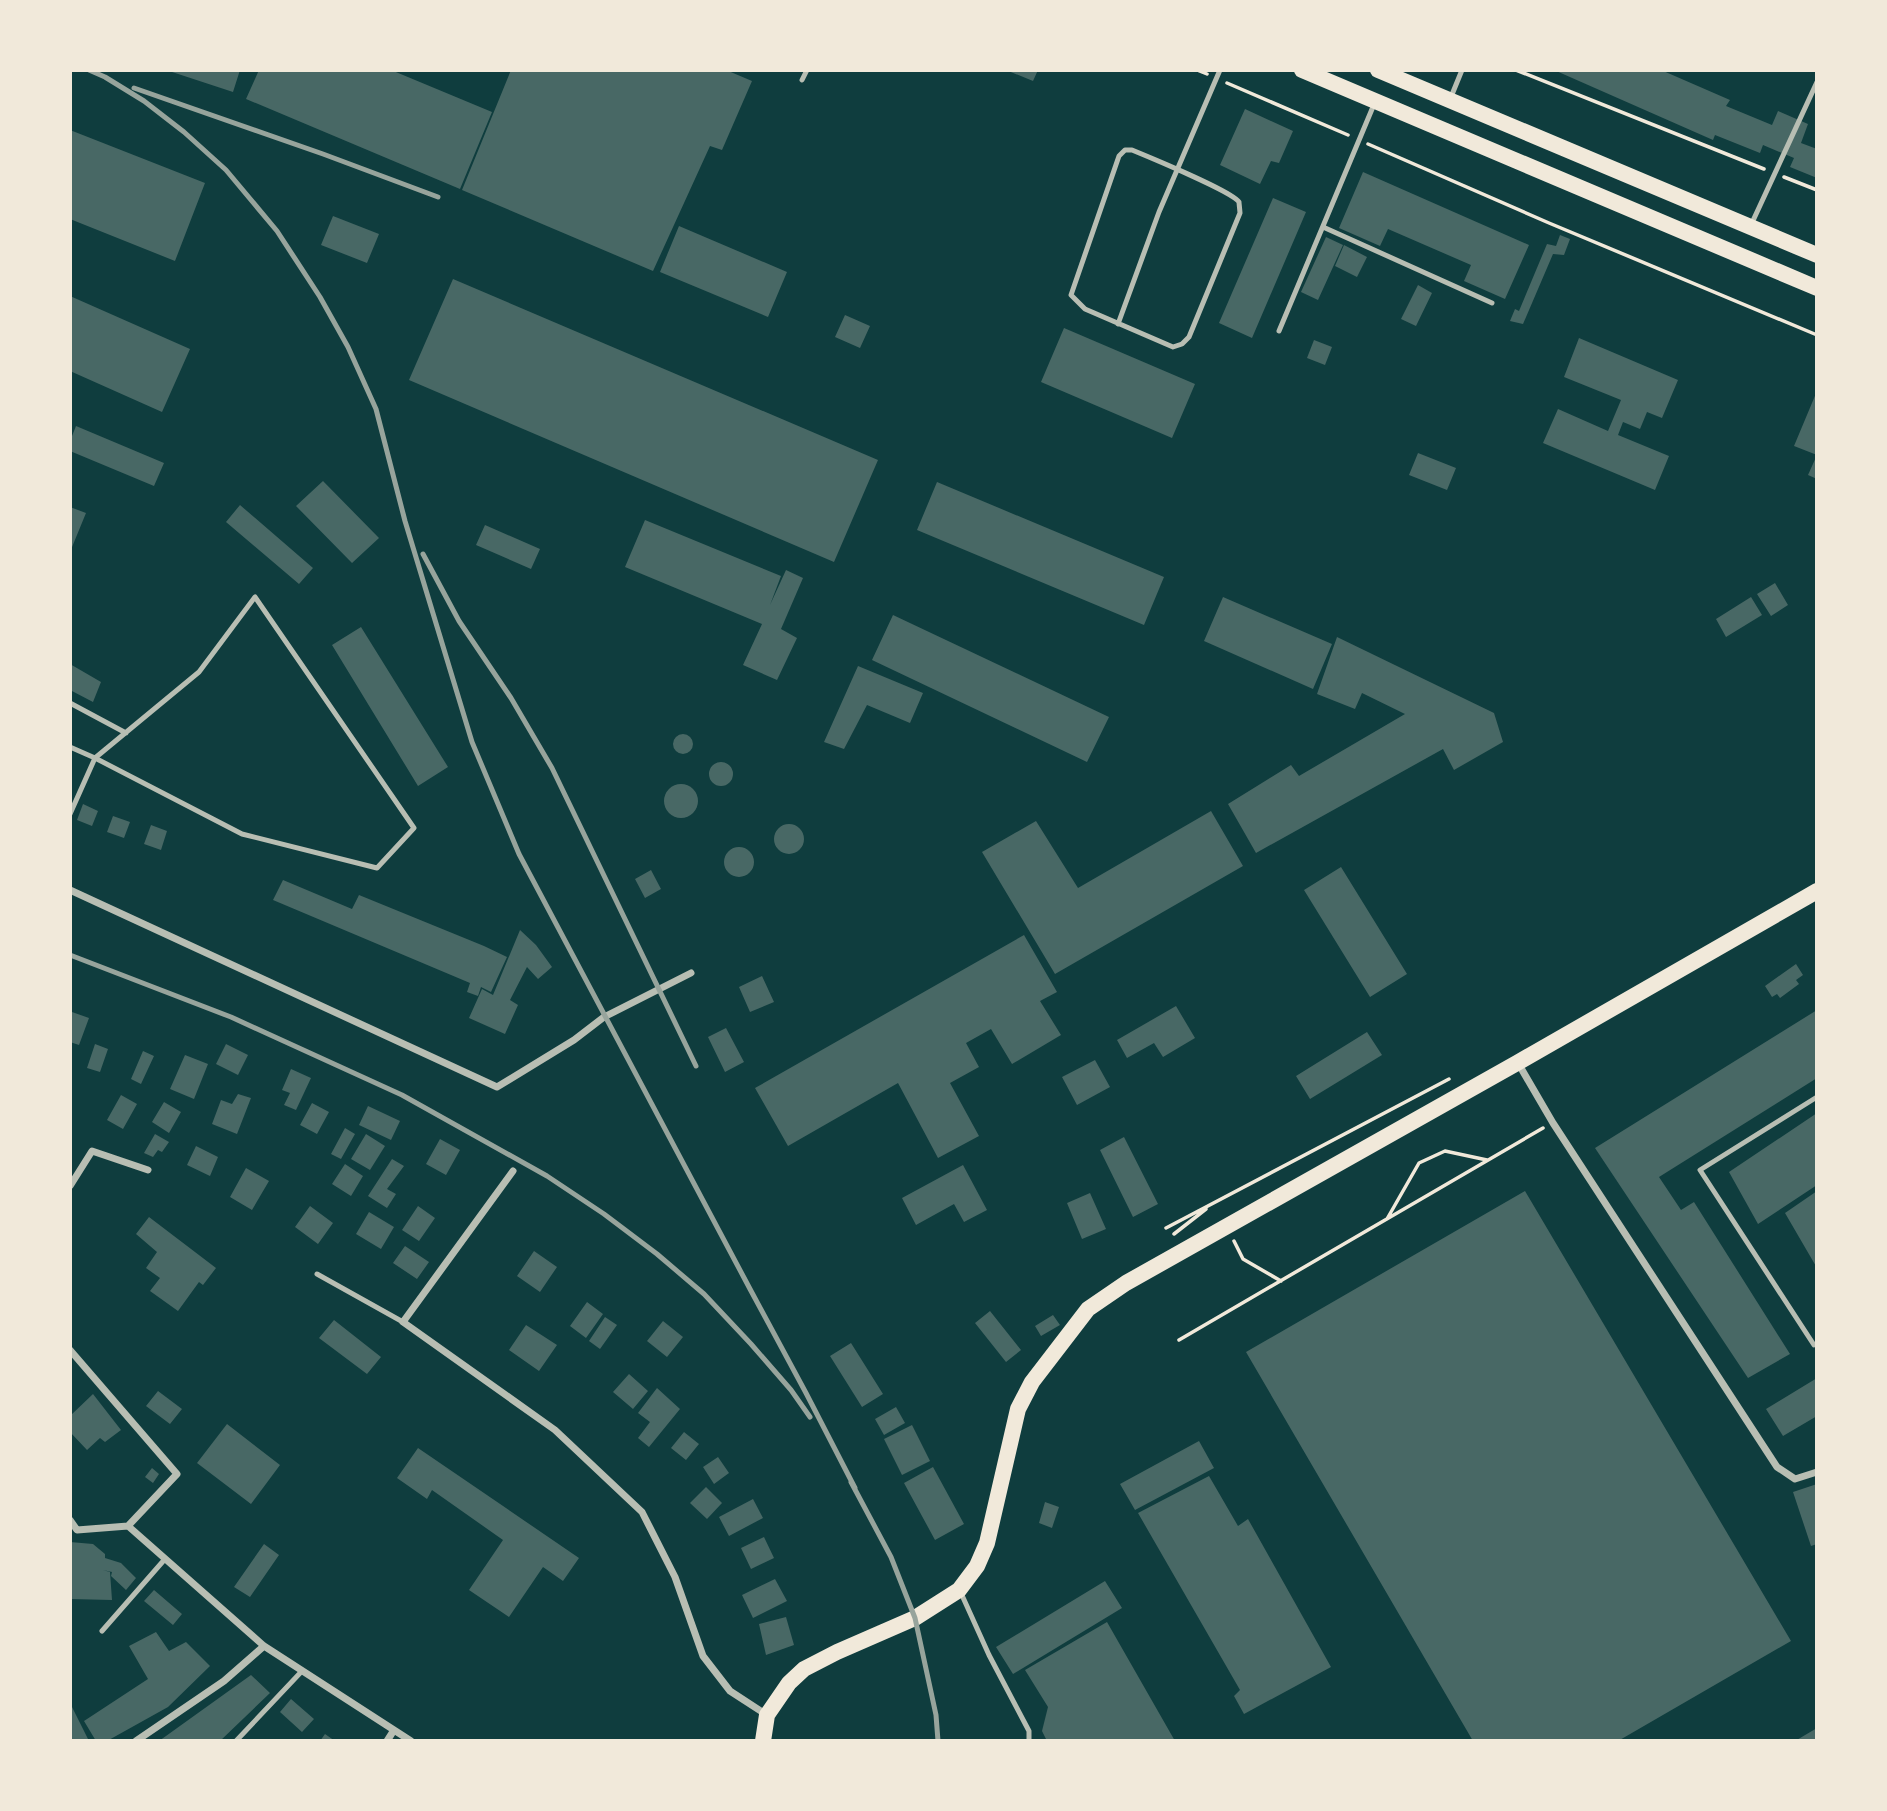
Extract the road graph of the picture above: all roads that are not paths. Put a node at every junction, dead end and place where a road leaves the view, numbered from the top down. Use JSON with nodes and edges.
{"nodes":[{"id":1,"x":807,"y":70,"type":"edge"},
{"id":2,"x":1220,"y":70,"type":"edge"},
{"id":3,"x":1302,"y":70,"type":"edge"},
{"id":4,"x":1378,"y":70,"type":"edge"},
{"id":5,"x":1462,"y":70,"type":"edge"},
{"id":6,"x":802,"y":80,"type":"dead end"},
{"id":7,"x":1817,"y":82,"type":"edge"},
{"id":8,"x":1450,"y":100,"type":"junction"},
{"id":9,"x":1375,"y":102,"type":"junction"},
{"id":10,"x":1177,"y":170,"type":"junction"},
{"id":11,"x":1323,"y":227,"type":"junction"},
{"id":12,"x":1750,"y":227,"type":"junction"},
{"id":13,"x":1817,"y":255,"type":"edge"},
{"id":14,"x":1817,"y":288,"type":"edge"},
{"id":15,"x":1492,"y":303,"type":"dead end"},
{"id":16,"x":1118,"y":324,"type":"junction"},
{"id":17,"x":1279,"y":331,"type":"dead end"},
{"id":18,"x":70,"y":703,"type":"edge"},
{"id":19,"x":126,"y":733,"type":"junction"},
{"id":20,"x":70,"y":747,"type":"edge"},
{"id":21,"x":95,"y":758,"type":"junction"},
{"id":22,"x":70,"y":814,"type":"edge"},
{"id":23,"x":70,"y":890,"type":"edge"},
{"id":24,"x":1817,"y":891,"type":"edge"},
{"id":25,"x":691,"y":973,"type":"dead end"},
{"id":26,"x":1517,"y":1063,"type":"junction"},
{"id":27,"x":1817,"y":1097,"type":"edge"},
{"id":28,"x":148,"y":1170,"type":"dead end"},
{"id":29,"x":513,"y":1171,"type":"dead end"},
{"id":30,"x":70,"y":1186,"type":"edge"},
{"id":31,"x":317,"y":1274,"type":"dead end"},
{"id":32,"x":403,"y":1322,"type":"junction"},
{"id":33,"x":1817,"y":1344,"type":"edge"},
{"id":34,"x":70,"y":1350,"type":"edge"},
{"id":35,"x":1817,"y":1472,"type":"edge"},
{"id":36,"x":70,"y":1520,"type":"edge"},
{"id":37,"x":128,"y":1527,"type":"junction"},
{"id":38,"x":74,"y":1530,"type":"edge"},
{"id":39,"x":165,"y":1559,"type":"junction"},
{"id":40,"x":960,"y":1590,"type":"junction"},
{"id":41,"x":102,"y":1631,"type":"dead end"},
{"id":42,"x":264,"y":1646,"type":"junction"},
{"id":43,"x":302,"y":1671,"type":"junction"},
{"id":44,"x":767,"y":1715,"type":"junction"},
{"id":45,"x":394,"y":1730,"type":"junction"},
{"id":46,"x":136,"y":1741,"type":"edge"},
{"id":47,"x":236,"y":1741,"type":"edge"},
{"id":48,"x":387,"y":1741,"type":"edge"},
{"id":49,"x":411,"y":1741,"type":"edge"},
{"id":50,"x":763,"y":1741,"type":"edge"},
{"id":51,"x":1029,"y":1741,"type":"edge"}],
"edges":[{"from":1,"to":6,"type":"lane"},
{"from":2,"to":10,"type":"lane"},
{"from":3,"to":9,"type":"main road"},
{"from":4,"to":8,"type":"main road"},
{"from":5,"to":8,"type":"lane"},
{"from":7,"to":12,"type":"lane"},
{"from":8,"to":12,"type":"main road"},
{"from":9,"to":11,"type":"lane"},
{"from":9,"to":14,"type":"main road"},
{"from":10,"to":16,"type":"lane"},
{"from":10,"to":16,"type":"lane"},
{"from":10,"to":16,"type":"lane"},
{"from":11,"to":15,"type":"lane"},
{"from":11,"to":17,"type":"lane"},
{"from":12,"to":13,"type":"main road"},
{"from":18,"to":19,"type":"lane"},
{"from":19,"to":21,"type":"lane"},
{"from":19,"to":21,"type":"lane"},
{"from":20,"to":21,"type":"lane"},
{"from":21,"to":22,"type":"lane"},
{"from":23,"to":25,"type":"street"},
{"from":24,"to":26,"type":"main road"},
{"from":26,"to":35,"type":"street"},
{"from":26,"to":40,"type":"main road"},
{"from":27,"to":33,"type":"lane"},
{"from":28,"to":30,"type":"street"},
{"from":29,"to":32,"type":"street"},
{"from":31,"to":32,"type":"lane"},
{"from":32,"to":44,"type":"street"},
{"from":34,"to":37,"type":"street"},
{"from":36,"to":38,"type":"street"},
{"from":37,"to":38,"type":"street"},
{"from":37,"to":39,"type":"street"},
{"from":39,"to":41,"type":"lane"},
{"from":39,"to":42,"type":"street"},
{"from":40,"to":44,"type":"main road"},
{"from":40,"to":51,"type":"lane"},
{"from":42,"to":43,"type":"street"},
{"from":42,"to":46,"type":"street"},
{"from":43,"to":45,"type":"street"},
{"from":43,"to":47,"type":"lane"},
{"from":44,"to":50,"type":"main road"},
{"from":45,"to":48,"type":"street"},
{"from":45,"to":49,"type":"street"}]}
